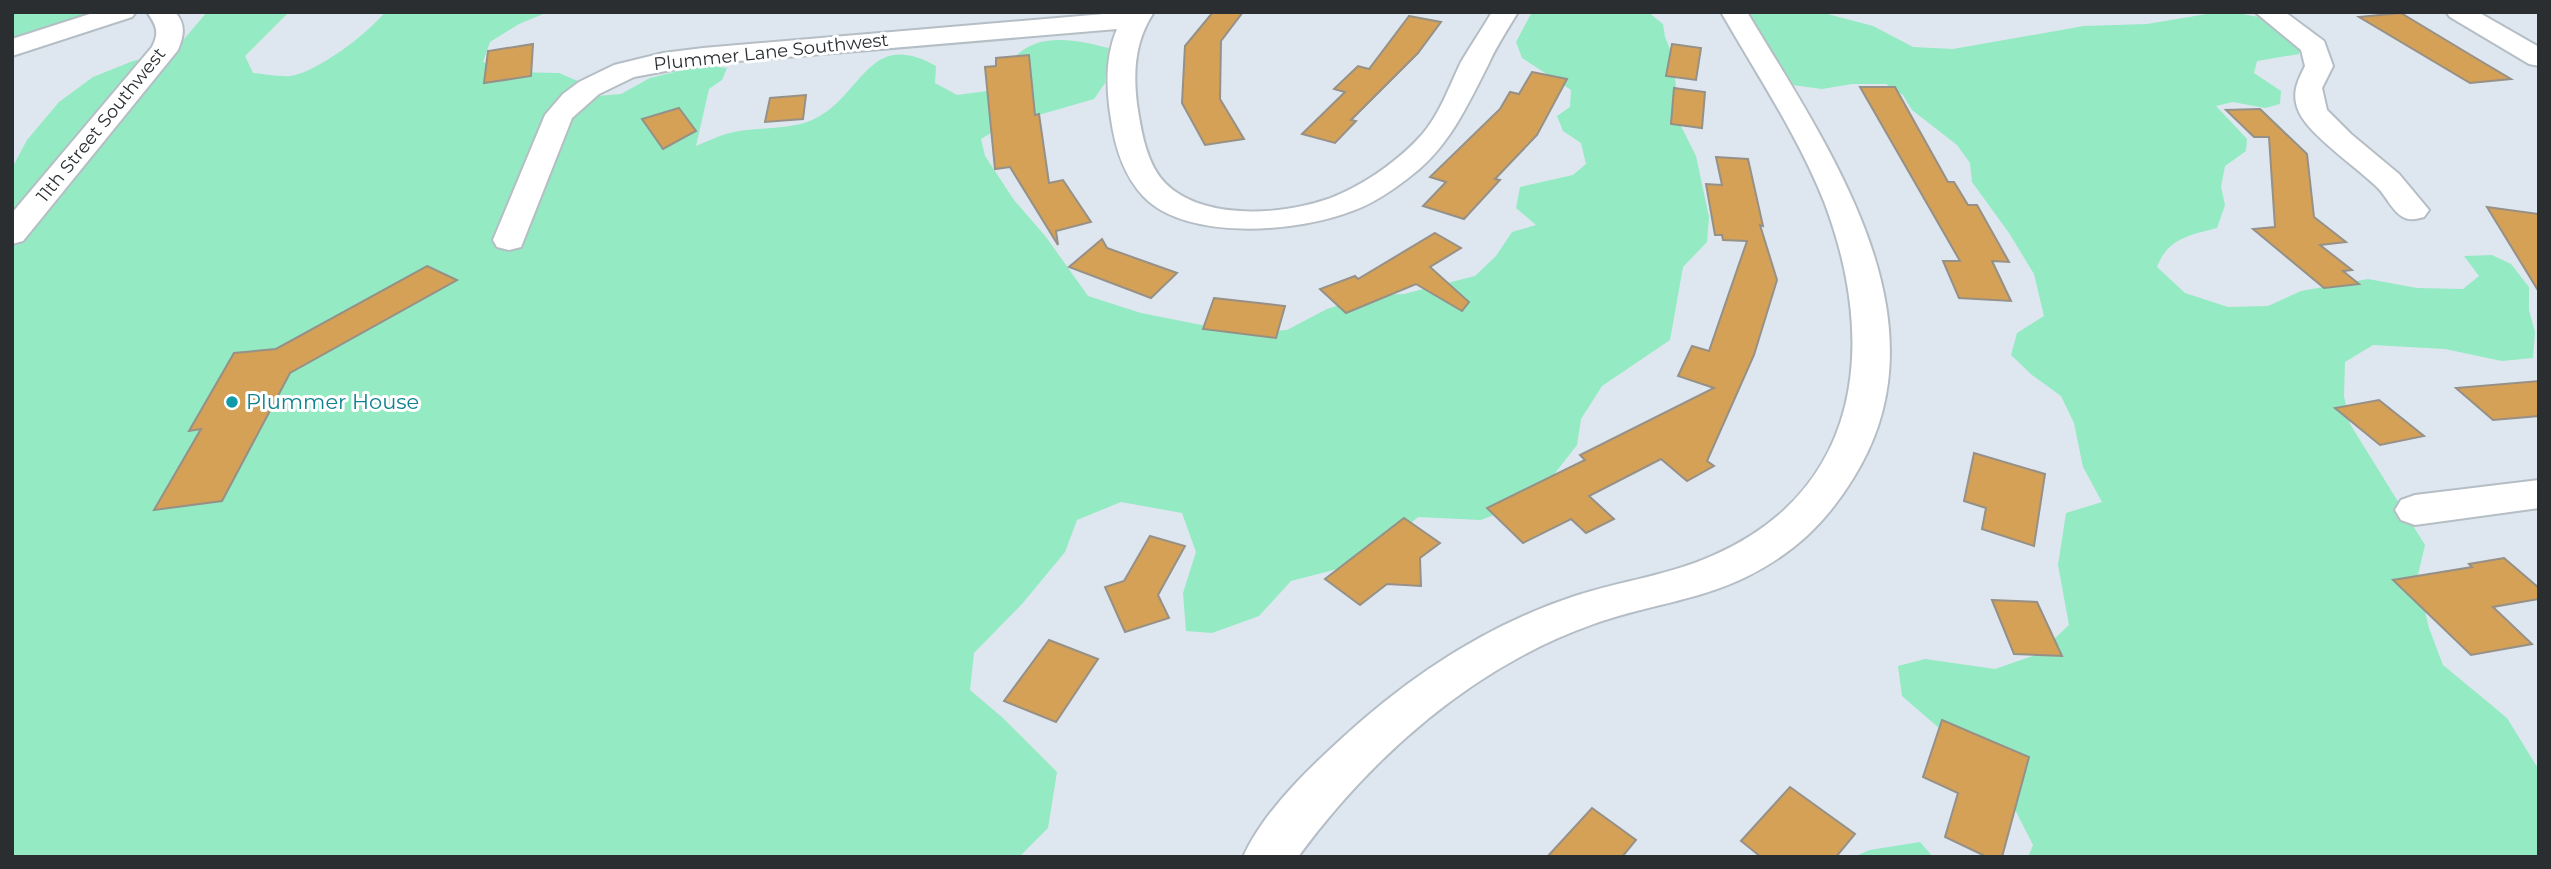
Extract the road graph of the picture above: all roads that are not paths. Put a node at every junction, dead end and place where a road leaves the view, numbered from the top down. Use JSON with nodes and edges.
{"nodes":[{"id":1,"x":123,"y":12,"type":"edge"},
{"id":2,"x":160,"y":12,"type":"edge"},
{"id":3,"x":1505,"y":12,"type":"edge"},
{"id":4,"x":1734,"y":12,"type":"edge"},
{"id":5,"x":2268,"y":12,"type":"edge"},
{"id":6,"x":2459,"y":12,"type":"edge"},
{"id":7,"x":1137,"y":16,"type":"edge"},
{"id":8,"x":12,"y":48,"type":"edge"},
{"id":9,"x":2539,"y":58,"type":"edge"},
{"id":10,"x":2413,"y":210,"type":"dead end"},
{"id":11,"x":12,"y":234,"type":"edge"},
{"id":12,"x":509,"y":240,"type":"dead end"},
{"id":13,"x":2539,"y":494,"type":"edge"},
{"id":14,"x":2415,"y":510,"type":"dead end"},
{"id":15,"x":1268,"y":857,"type":"edge"}],
"edges":[{"from":1,"to":8,"type":"street"},
{"from":2,"to":11,"type":"street","name":"11th Street Southwest"},
{"from":3,"to":7,"type":"street"},
{"from":4,"to":15,"type":"street"},
{"from":5,"to":10,"type":"street"},
{"from":6,"to":9,"type":"street"},
{"from":7,"to":12,"type":"street","name":"Plummer Lane Southwest"},
{"from":13,"to":14,"type":"street"}]}
